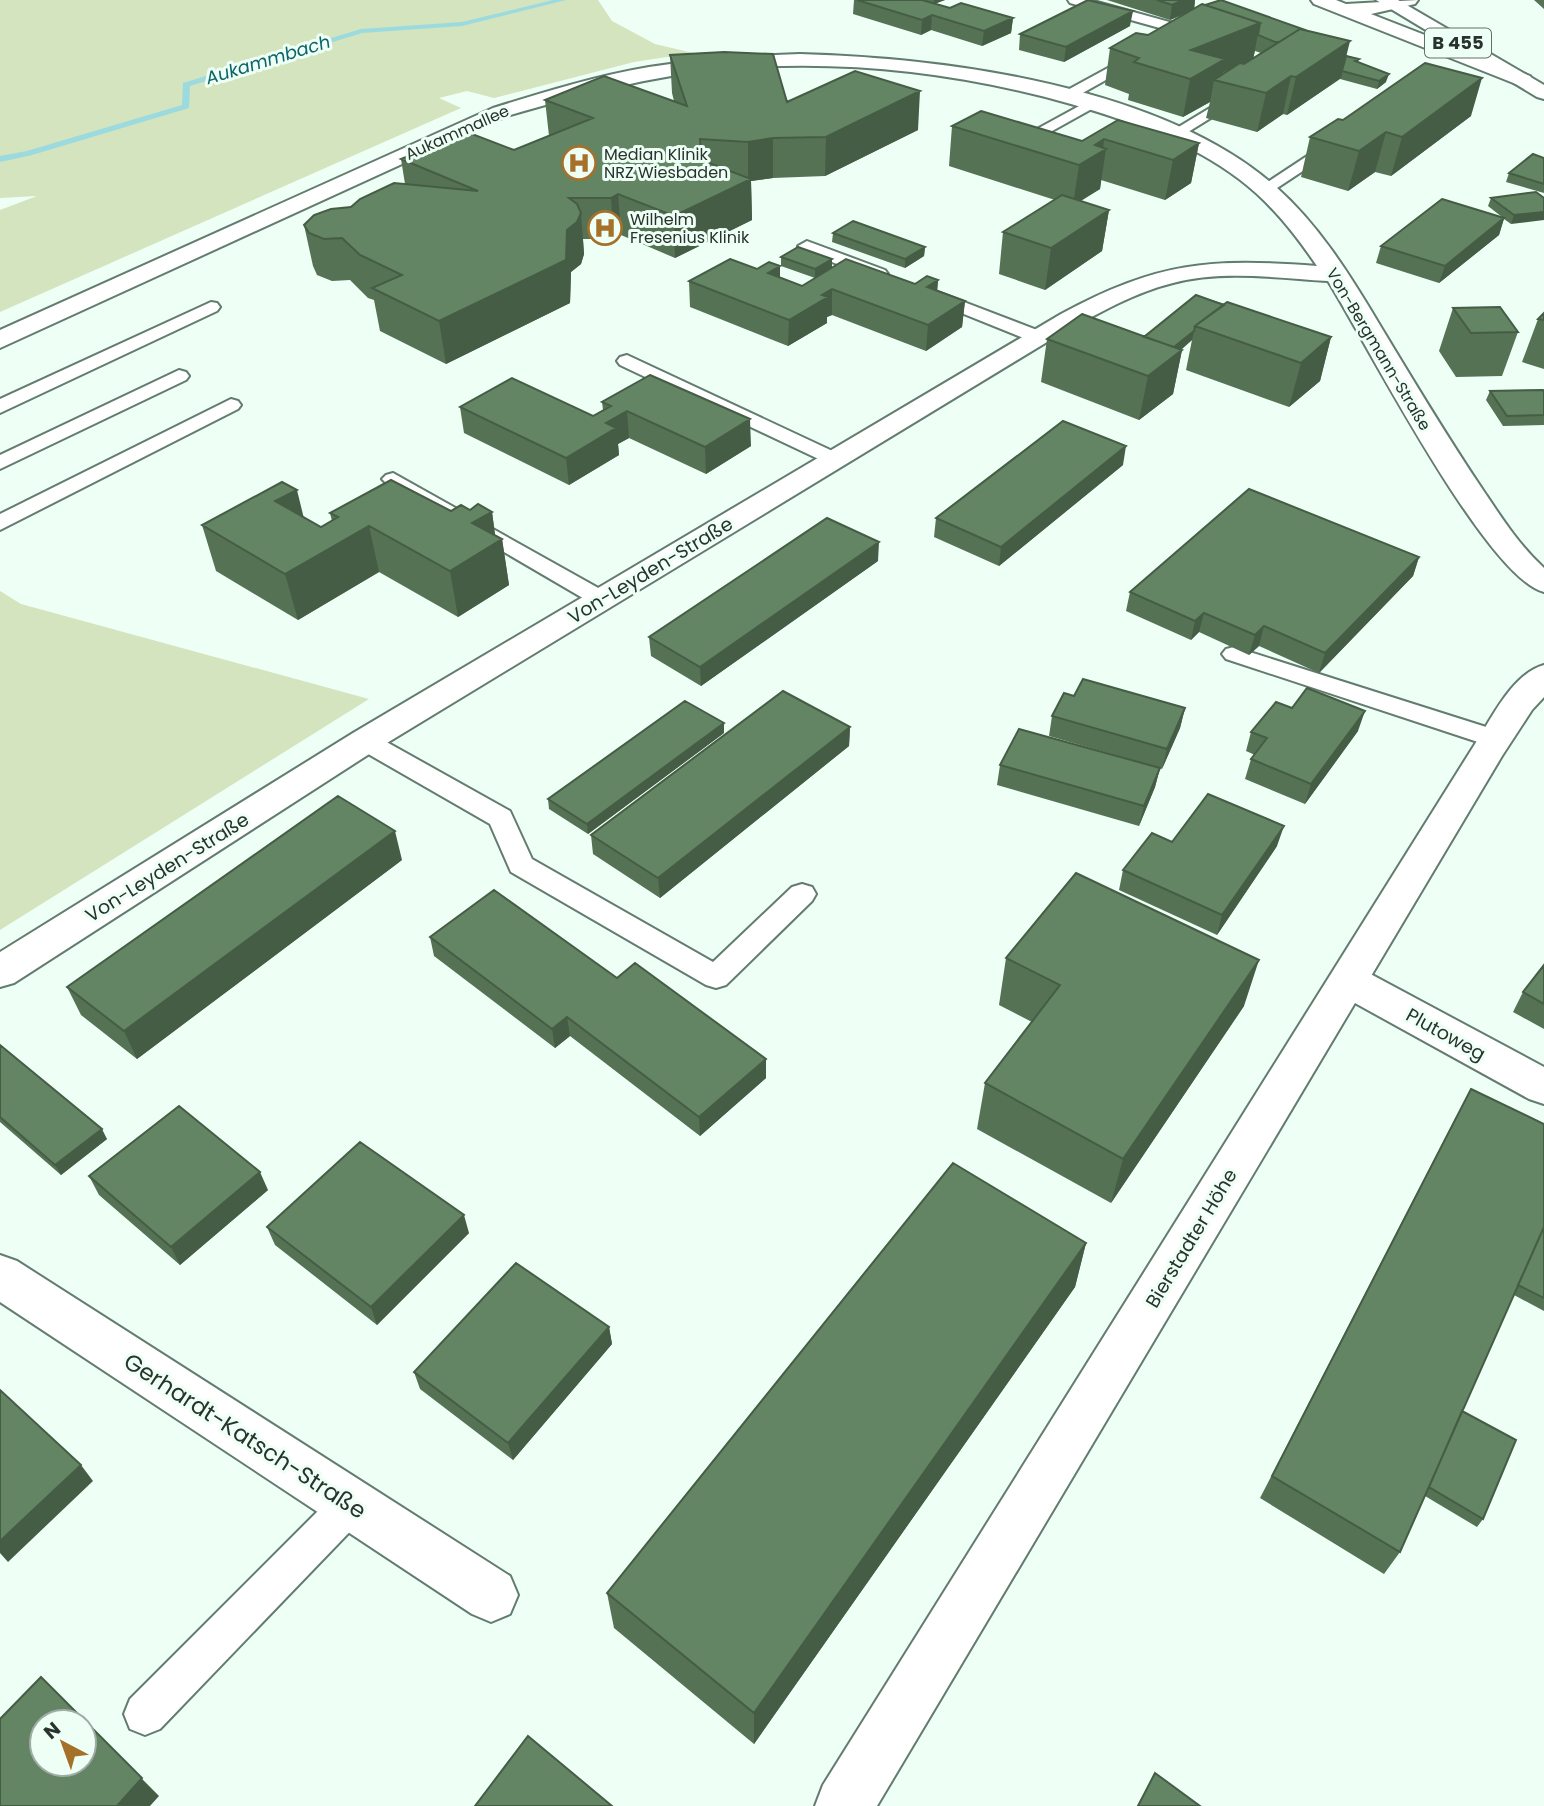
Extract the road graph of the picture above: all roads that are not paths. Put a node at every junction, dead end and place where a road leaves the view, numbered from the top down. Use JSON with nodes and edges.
{"nodes":[{"id":1,"x":1075,"y":0,"type":"edge"},
{"id":2,"x":1417,"y":0,"type":"edge"},
{"id":3,"x":1396,"y":2,"type":"edge"},
{"id":4,"x":1328,"y":3,"type":"edge"},
{"id":5,"x":949,"y":68,"type":"joint"},
{"id":6,"x":1544,"y":71,"type":"edge"},
{"id":7,"x":1524,"y":80,"type":"junction"},
{"id":8,"x":1252,"y":86,"type":"edge"},
{"id":9,"x":1544,"y":93,"type":"edge"},
{"id":10,"x":1067,"y":96,"type":"junction"},
{"id":11,"x":1092,"y":103,"type":"junction"},
{"id":12,"x":1175,"y":134,"type":"junction"},
{"id":13,"x":1346,"y":136,"type":"edge"},
{"id":14,"x":1007,"y":150,"type":"edge"},
{"id":15,"x":1265,"y":189,"type":"junction"},
{"id":16,"x":807,"y":246,"type":"dead end"},
{"id":17,"x":1335,"y":274,"type":"junction"},
{"id":18,"x":211,"y":307,"type":"dead end"},
{"id":19,"x":1038,"y":337,"type":"junction"},
{"id":20,"x":0,"y":341,"type":"edge"},
{"id":21,"x":627,"y":361,"type":"dead end"},
{"id":22,"x":179,"y":376,"type":"dead end"},
{"id":23,"x":231,"y":405,"type":"dead end"},
{"id":24,"x":0,"y":407,"type":"edge"},
{"id":25,"x":834,"y":459,"type":"junction"},
{"id":26,"x":0,"y":463,"type":"edge"},
{"id":27,"x":393,"y":479,"type":"edge"},
{"id":28,"x":0,"y":523,"type":"edge"},
{"id":29,"x":1544,"y":583,"type":"edge"},
{"id":30,"x":601,"y":599,"type":"junction"},
{"id":31,"x":1234,"y":654,"type":"edge"},
{"id":32,"x":1544,"y":676,"type":"edge"},
{"id":33,"x":1496,"y":739,"type":"junction"},
{"id":34,"x":365,"y":741,"type":"junction"},
{"id":35,"x":802,"y":894,"type":"dead end"},
{"id":36,"x":0,"y":972,"type":"edge"},
{"id":37,"x":1349,"y":981,"type":"junction"},
{"id":38,"x":1544,"y":1087,"type":"edge"},
{"id":39,"x":0,"y":1276,"type":"edge"},
{"id":40,"x":351,"y":1504,"type":"junction"},
{"id":41,"x":491,"y":1595,"type":"dead end"},
{"id":42,"x":145,"y":1714,"type":"dead end"},
{"id":43,"x":844,"y":1806,"type":"edge"}],
"edges":[{"from":1,"to":10,"type":"lane"},
{"from":2,"to":6,"type":"street","number":"B 455"},
{"from":3,"to":4,"type":"street"},
{"from":3,"to":7,"type":"street","number":"B 455"},
{"from":4,"to":7,"type":"street"},
{"from":5,"to":10,"type":"street","name":"Von-Bergmann-Straße"},
{"from":5,"to":20,"type":"street","name":"Aukammallee"},
{"from":7,"to":9,"type":"street","number":"B 455"},
{"from":8,"to":12,"type":"lane"},
{"from":10,"to":11,"type":"street","name":"Von-Bergmann-Straße"},
{"from":11,"to":12,"type":"street","name":"Von-Bergmann-Straße"},
{"from":11,"to":14,"type":"lane"},
{"from":12,"to":15,"type":"street","name":"Von-Bergmann-Straße"},
{"from":13,"to":15,"type":"lane"},
{"from":15,"to":17,"type":"street","name":"Von-Bergmann-Straße"},
{"from":16,"to":19,"type":"lane"},
{"from":17,"to":19,"type":"street","name":"Von-Leyden-Straße"},
{"from":17,"to":29,"type":"street","name":"Von-Bergmann-Straße"},
{"from":18,"to":24,"type":"lane"},
{"from":19,"to":25,"type":"street","name":"Von-Leyden-Straße"},
{"from":21,"to":25,"type":"lane"},
{"from":22,"to":26,"type":"lane"},
{"from":23,"to":28,"type":"lane"},
{"from":25,"to":30,"type":"street","name":"Von-Leyden-Straße"},
{"from":27,"to":30,"type":"lane"},
{"from":30,"to":34,"type":"street","name":"Von-Leyden-Straße"},
{"from":31,"to":33,"type":"lane"},
{"from":32,"to":33,"type":"street","name":"Bierstadter Höhe"},
{"from":33,"to":37,"type":"street","name":"Bierstadter Höhe"},
{"from":34,"to":35,"type":"lane"},
{"from":34,"to":36,"type":"street","name":"Von-Leyden-Straße"},
{"from":37,"to":38,"type":"street","name":"Plutoweg"},
{"from":37,"to":43,"type":"street","name":"Bierstadter Höhe"},
{"from":39,"to":40,"type":"street","name":"Gerhardt-Katsch-Straße"},
{"from":40,"to":41,"type":"street","name":"Gerhardt-Katsch-Straße"},
{"from":40,"to":42,"type":"lane"}]}
